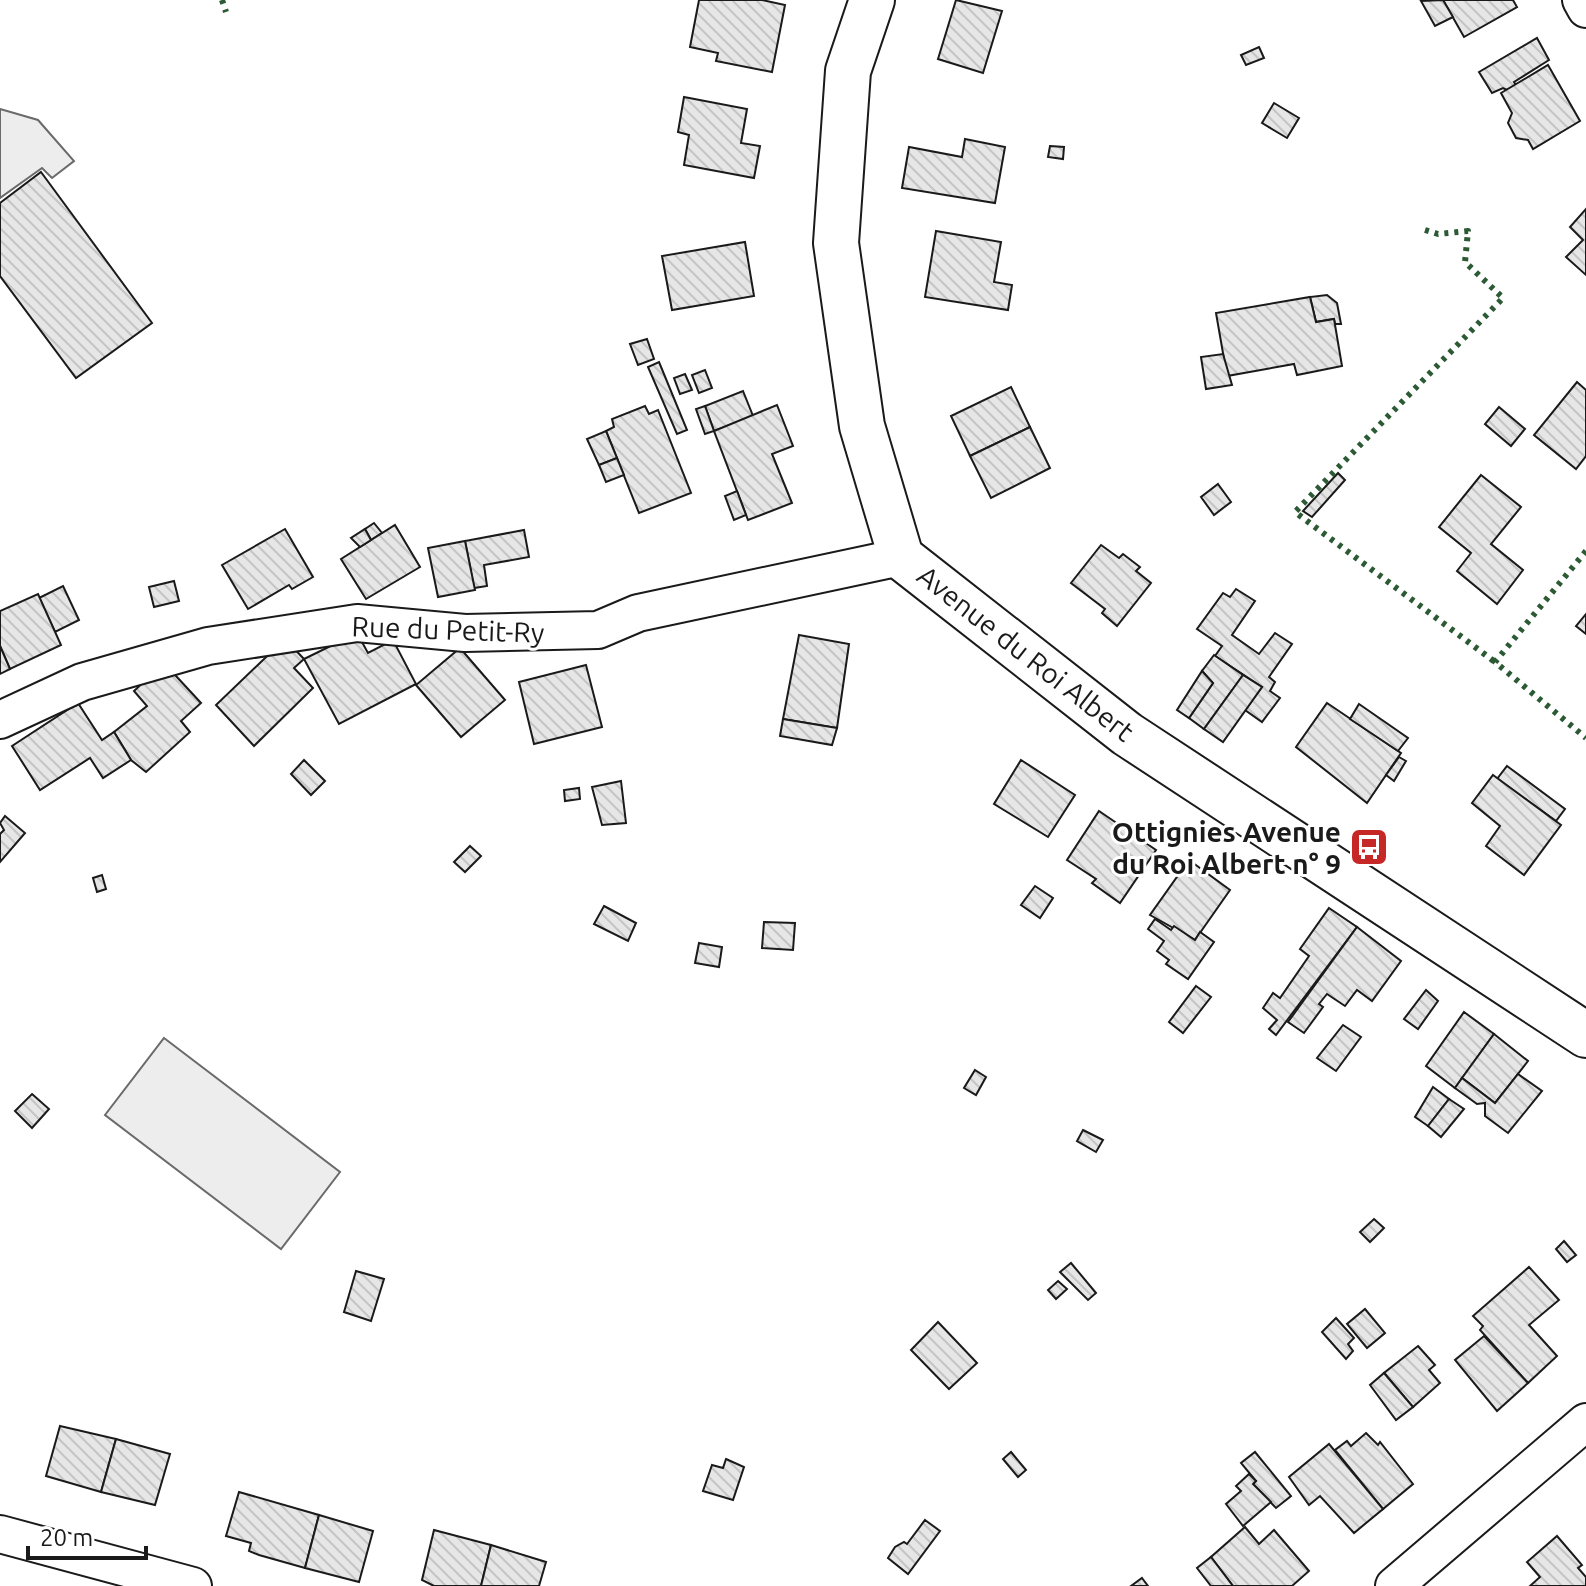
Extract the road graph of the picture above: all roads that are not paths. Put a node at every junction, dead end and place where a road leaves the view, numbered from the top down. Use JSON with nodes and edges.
{"nodes":[{"id":1,"x":872,"y":0,"type":"edge"},
{"id":2,"x":1581,"y":0,"type":"edge"},
{"id":3,"x":1586,"y":9,"type":"edge"},
{"id":4,"x":901,"y":557,"type":"junction"},
{"id":5,"x":0,"y":720,"type":"edge"},
{"id":6,"x":1586,"y":1035,"type":"edge"},
{"id":7,"x":1586,"y":1422,"type":"edge"},
{"id":8,"x":0,"y":1534,"type":"edge"},
{"id":9,"x":193,"y":1586,"type":"edge"},
{"id":10,"x":1394,"y":1586,"type":"edge"}],
"edges":[{"from":1,"to":4,"type":"main road","name":"Avenue du Roi Albert"},
{"from":2,"to":3,"type":"street"},
{"from":4,"to":5,"type":"street","name":"Rue du Petit-Ry"},
{"from":4,"to":6,"type":"main road","name":"Avenue du Roi Albert"},
{"from":7,"to":10,"type":"street"},
{"from":8,"to":9,"type":"street"}]}
